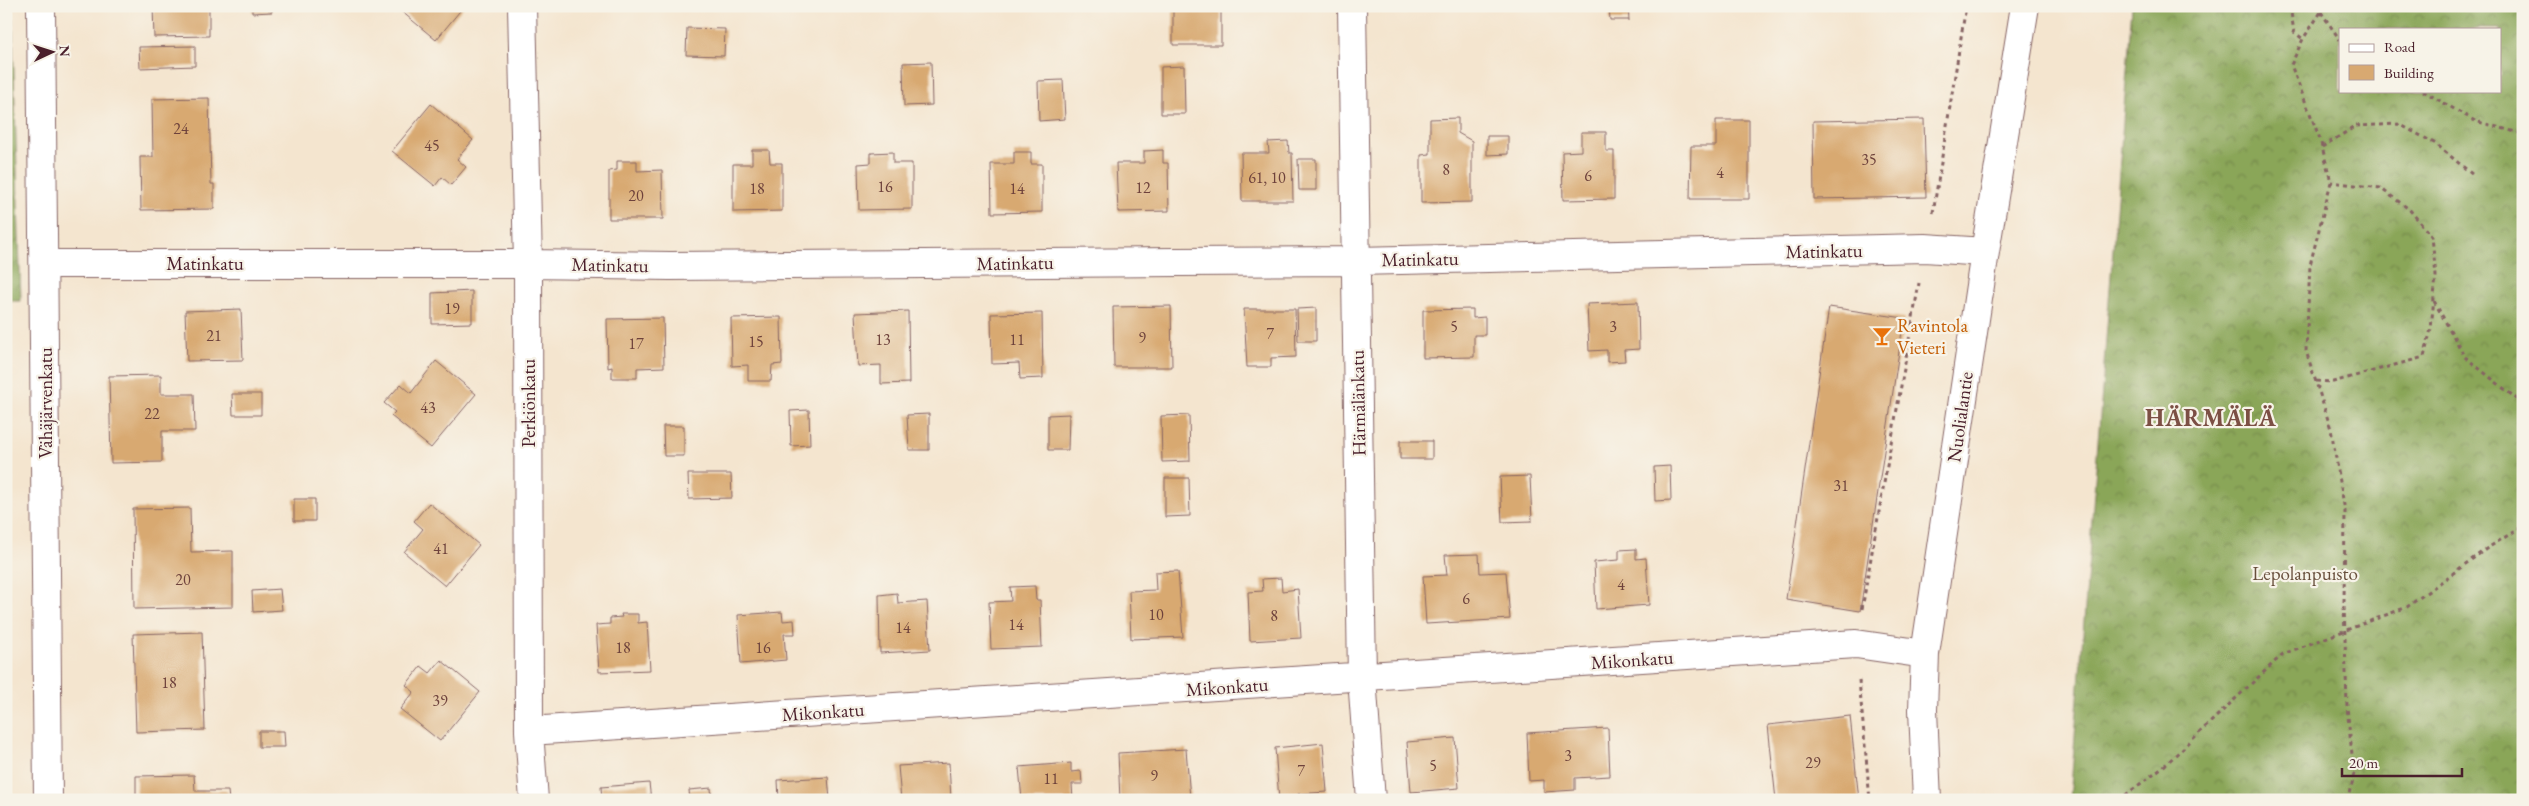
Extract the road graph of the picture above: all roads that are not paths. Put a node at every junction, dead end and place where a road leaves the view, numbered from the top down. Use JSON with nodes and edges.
{"nodes":[{"id":1,"x":41,"y":6,"type":"edge"},
{"id":2,"x":522,"y":6,"type":"edge"},
{"id":3,"x":1352,"y":6,"type":"edge"},
{"id":4,"x":2025,"y":6,"type":"edge"},
{"id":5,"x":1985,"y":252,"type":"junction"},
{"id":6,"x":1357,"y":261,"type":"junction"},
{"id":7,"x":44,"y":264,"type":"junction"},
{"id":8,"x":528,"y":264,"type":"junction"},
{"id":9,"x":1925,"y":654,"type":"junction"},
{"id":10,"x":1362,"y":678,"type":"junction"},
{"id":11,"x":529,"y":731,"type":"junction"},
{"id":12,"x":48,"y":800,"type":"edge"},
{"id":13,"x":534,"y":800,"type":"edge"},
{"id":14,"x":1371,"y":800,"type":"edge"},
{"id":15,"x":1927,"y":800,"type":"edge"}],
"edges":[{"from":1,"to":7,"type":"street","name":"Vähäjärvenkatu"},
{"from":2,"to":8,"type":"street","name":"Perkiönkatu"},
{"from":3,"to":6,"type":"street","name":"Härmälänkatu"},
{"from":4,"to":5,"type":"street","name":"Nuolialantie"},
{"from":5,"to":6,"type":"street","name":"Matinkatu"},
{"from":5,"to":9,"type":"street","name":"Nuolialantie"},
{"from":6,"to":8,"type":"street","name":"Matinkatu"},
{"from":6,"to":10,"type":"street","name":"Härmälänkatu"},
{"from":7,"to":8,"type":"street","name":"Matinkatu"},
{"from":7,"to":12,"type":"street","name":"Vähäjärvenkatu"},
{"from":8,"to":11,"type":"street","name":"Perkiönkatu"},
{"from":9,"to":10,"type":"street","name":"Mikonkatu"},
{"from":9,"to":15,"type":"street","name":"Nuolialantie"},
{"from":10,"to":11,"type":"street","name":"Mikonkatu"},
{"from":10,"to":14,"type":"street","name":"Härmälänkatu"},
{"from":11,"to":13,"type":"street","name":"Perkiönkatu"}]}
